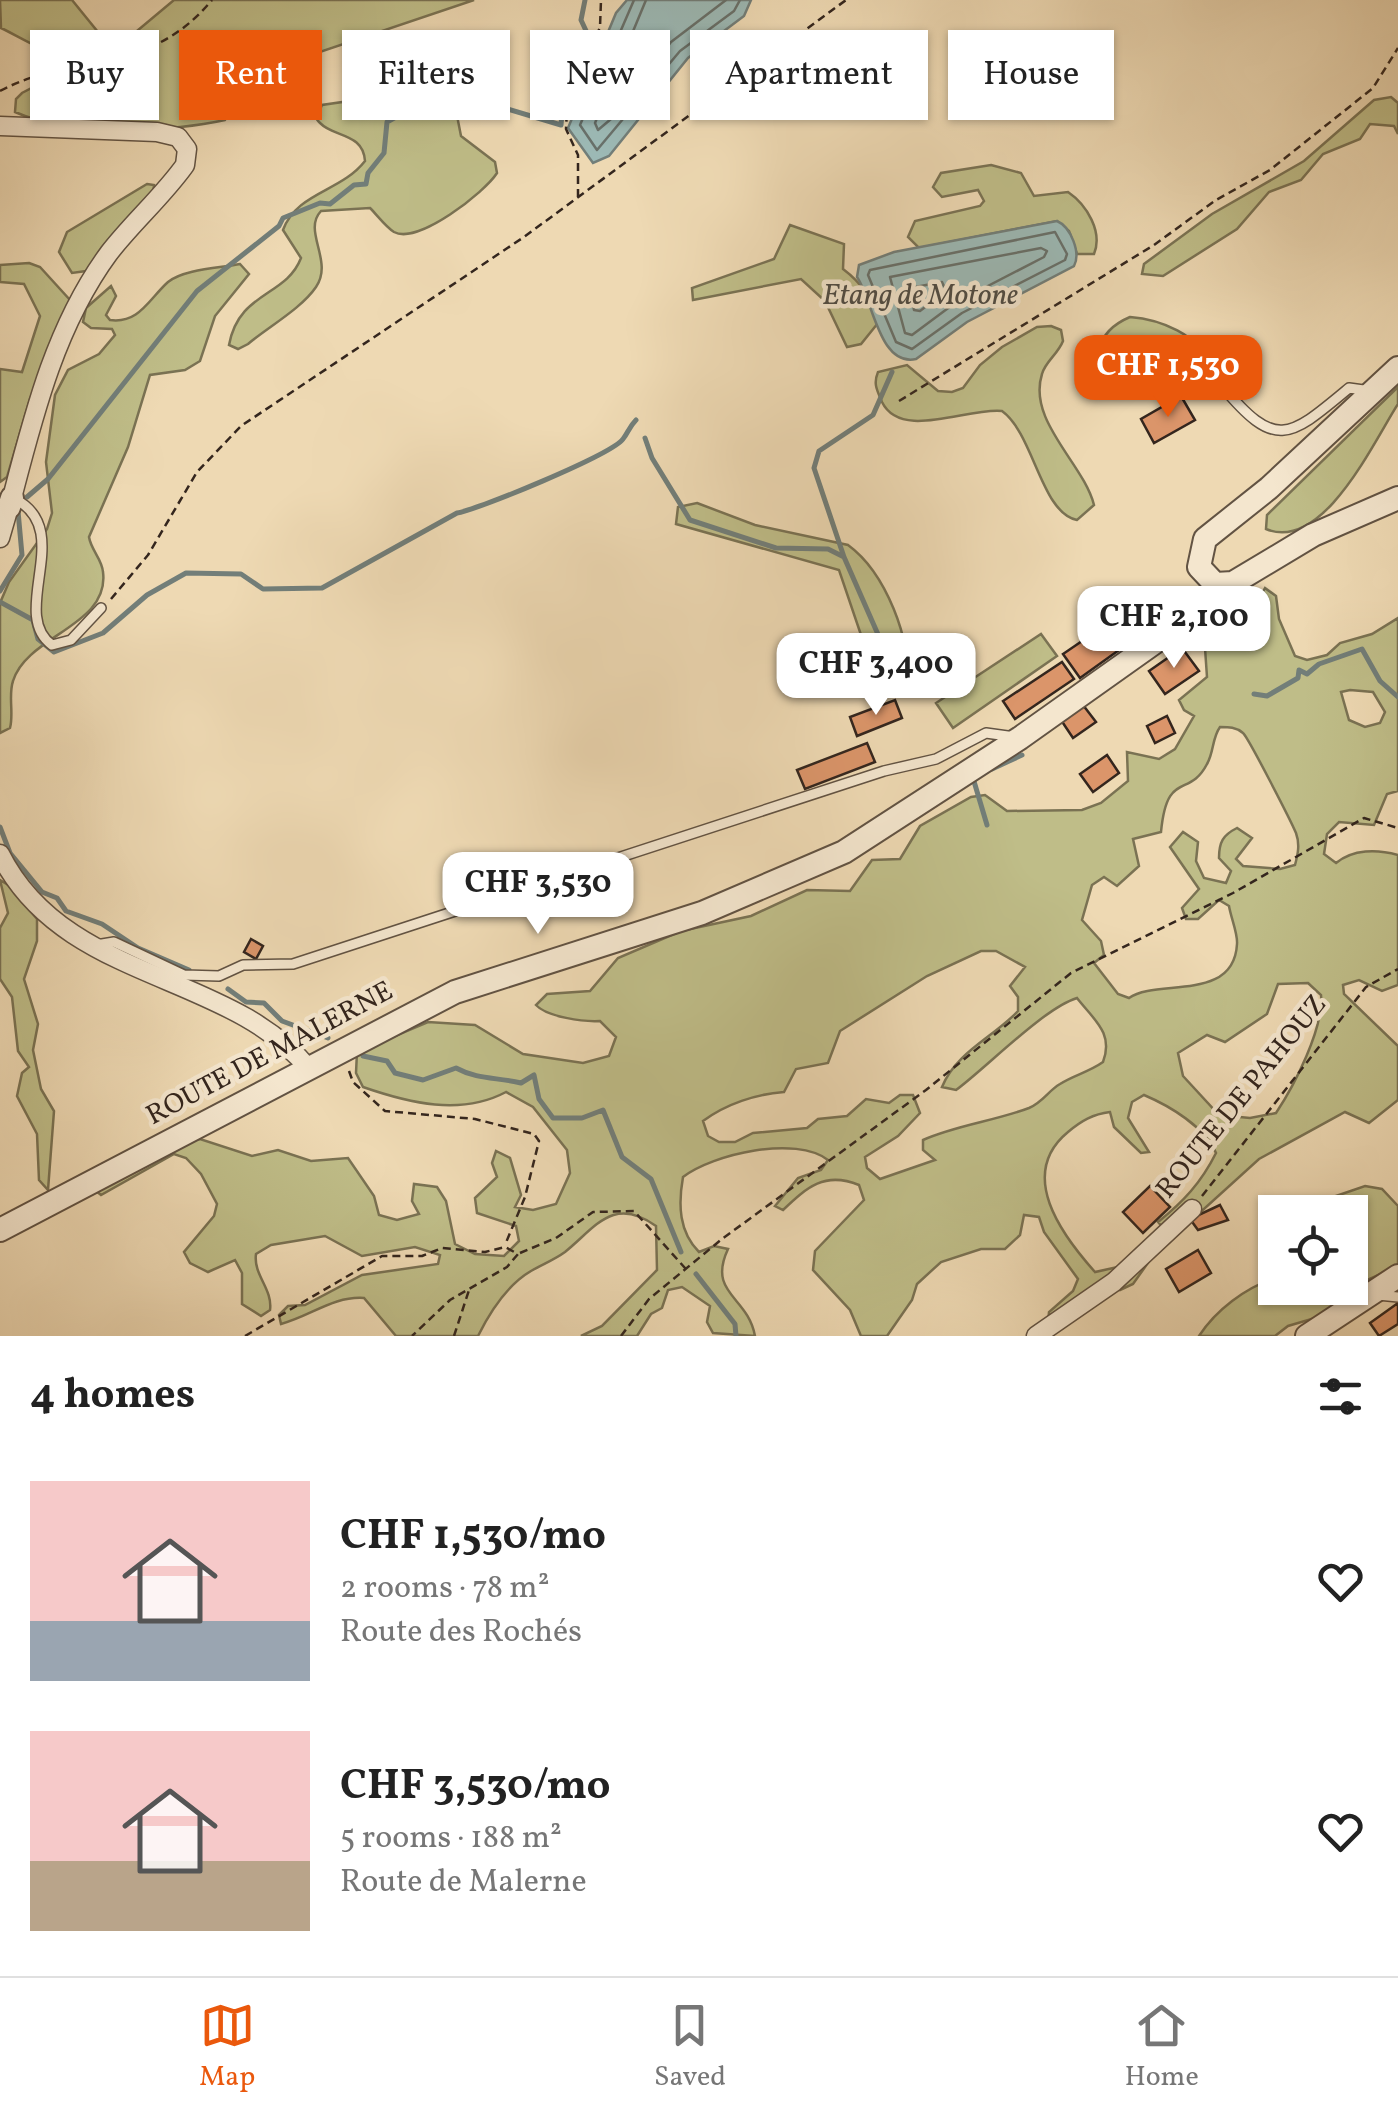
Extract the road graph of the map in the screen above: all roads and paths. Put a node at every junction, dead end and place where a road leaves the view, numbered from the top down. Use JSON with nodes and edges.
{"nodes":[{"id":1,"x":212,"y":0,"type":"edge"},
{"id":2,"x":601,"y":0,"type":"edge"},
{"id":3,"x":846,"y":0,"type":"edge"},
{"id":4,"x":1398,"y":48,"type":"edge"},
{"id":5,"x":0,"y":91,"type":"edge"},
{"id":6,"x":0,"y":126,"type":"edge"},
{"id":7,"x":578,"y":199,"type":"junction"},
{"id":8,"x":1398,"y":368,"type":"edge"},
{"id":9,"x":1222,"y":386,"type":"dead end"},
{"id":10,"x":1372,"y":391,"type":"junction"},
{"id":11,"x":899,"y":402,"type":"dead end"},
{"id":12,"x":1398,"y":498,"type":"edge"},
{"id":13,"x":7,"y":503,"type":"edge"},
{"id":14,"x":0,"y":538,"type":"edge"},
{"id":15,"x":1207,"y":576,"type":"junction"},
{"id":16,"x":101,"y":608,"type":"joint"},
{"id":17,"x":1020,"y":738,"type":"junction"},
{"id":18,"x":1398,"y":828,"type":"edge"},
{"id":19,"x":0,"y":854,"type":"edge"},
{"id":20,"x":94,"y":946,"type":"junction"},
{"id":21,"x":1398,"y":969,"type":"edge"},
{"id":22,"x":338,"y":1051,"type":"junction"},
{"id":23,"x":308,"y":1068,"type":"junction"},
{"id":24,"x":1192,"y":1209,"type":"joint"},
{"id":25,"x":0,"y":1230,"type":"edge"},
{"id":26,"x":505,"y":1247,"type":"junction"},
{"id":27,"x":518,"y":1254,"type":"junction"},
{"id":28,"x":686,"y":1269,"type":"junction"},
{"id":29,"x":1398,"y":1276,"type":"edge"},
{"id":30,"x":470,"y":1285,"type":"junction"},
{"id":31,"x":1371,"y":1294,"type":"junction"},
{"id":32,"x":1398,"y":1298,"type":"edge"},
{"id":33,"x":245,"y":1336,"type":"edge"},
{"id":34,"x":412,"y":1336,"type":"edge"},
{"id":35,"x":454,"y":1336,"type":"edge"},
{"id":36,"x":620,"y":1336,"type":"edge"},
{"id":37,"x":1036,"y":1336,"type":"edge"},
{"id":38,"x":1307,"y":1336,"type":"edge"}],
"edges":[{"from":1,"to":5,"type":"path"},
{"from":2,"to":7,"type":"path"},
{"from":3,"to":7,"type":"path"},
{"from":4,"to":11,"type":"path"},
{"from":6,"to":13,"type":"street"},
{"from":7,"to":16,"type":"path"},
{"from":8,"to":10,"type":"street","name":"ROUTE DE MALERNE"},
{"from":9,"to":10,"type":"lane"},
{"from":10,"to":15,"type":"street","name":"ROUTE DE MALERNE"},
{"from":12,"to":15,"type":"street"},
{"from":13,"to":14,"type":"street"},
{"from":13,"to":16,"type":"lane"},
{"from":15,"to":17,"type":"street","name":"ROUTE DE MALERNE"},
{"from":17,"to":20,"type":"lane"},
{"from":17,"to":22,"type":"street","name":"ROUTE DE MALERNE"},
{"from":18,"to":28,"type":"path"},
{"from":19,"to":20,"type":"street"},
{"from":20,"to":23,"type":"street"},
{"from":21,"to":24,"type":"path","name":"ROUTE DE PAHOUZ"},
{"from":22,"to":23,"type":"street","name":"ROUTE DE MALERNE"},
{"from":22,"to":26,"type":"path"},
{"from":23,"to":25,"type":"street","name":"ROUTE DE MALERNE"},
{"from":24,"to":37,"type":"street","name":"ROUTE DE PAHOUZ"},
{"from":26,"to":27,"type":"path"},
{"from":26,"to":33,"type":"path"},
{"from":27,"to":28,"type":"path"},
{"from":27,"to":30,"type":"path"},
{"from":28,"to":36,"type":"path"},
{"from":29,"to":31,"type":"street"},
{"from":30,"to":34,"type":"path"},
{"from":30,"to":35,"type":"path"},
{"from":31,"to":32,"type":"lane"},
{"from":31,"to":38,"type":"street"}]}
